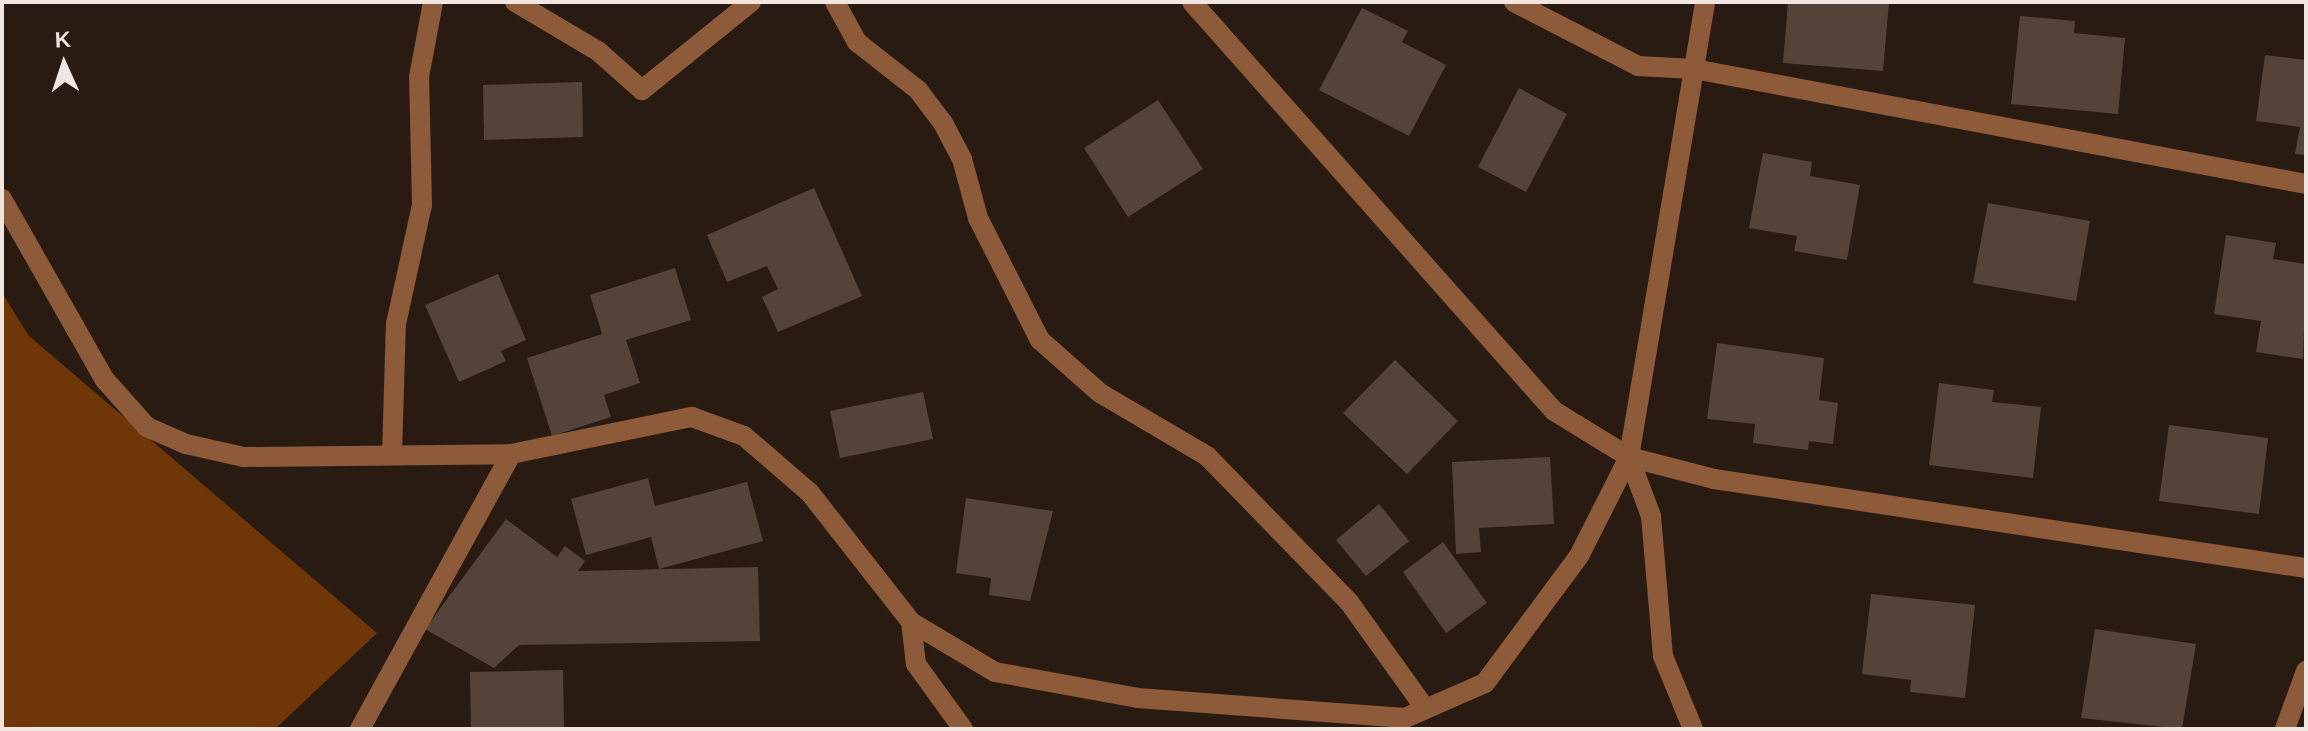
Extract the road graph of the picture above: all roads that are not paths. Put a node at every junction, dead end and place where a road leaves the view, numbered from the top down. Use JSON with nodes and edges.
{"nodes":[{"id":1,"x":433,"y":2,"type":"edge"},
{"id":2,"x":515,"y":2,"type":"edge"},
{"id":3,"x":751,"y":2,"type":"edge"},
{"id":4,"x":835,"y":2,"type":"edge"},
{"id":5,"x":1192,"y":2,"type":"edge"},
{"id":6,"x":1514,"y":2,"type":"edge"},
{"id":7,"x":1705,"y":2,"type":"edge"},
{"id":8,"x":1694,"y":69,"type":"junction"},
{"id":9,"x":2306,"y":184,"type":"edge"},
{"id":10,"x":2,"y":199,"type":"edge"},
{"id":11,"x":511,"y":454,"type":"junction"},
{"id":12,"x":392,"y":455,"type":"junction"},
{"id":13,"x":1629,"y":457,"type":"junction"},
{"id":14,"x":2306,"y":568,"type":"edge"},
{"id":15,"x":911,"y":622,"type":"junction"},
{"id":16,"x":2306,"y":671,"type":"edge"},
{"id":17,"x":1425,"y":708,"type":"junction"},
{"id":18,"x":360,"y":729,"type":"edge"},
{"id":19,"x":963,"y":729,"type":"edge"},
{"id":20,"x":1693,"y":729,"type":"edge"},
{"id":21,"x":2285,"y":729,"type":"edge"}],
"edges":[{"from":1,"to":12,"type":"street"},
{"from":2,"to":3,"type":"street"},
{"from":4,"to":17,"type":"street"},
{"from":5,"to":13,"type":"street"},
{"from":6,"to":8,"type":"street"},
{"from":7,"to":8,"type":"street"},
{"from":8,"to":9,"type":"street"},
{"from":8,"to":13,"type":"street"},
{"from":10,"to":12,"type":"street"},
{"from":11,"to":12,"type":"street"},
{"from":11,"to":15,"type":"street"},
{"from":11,"to":18,"type":"street"},
{"from":13,"to":14,"type":"street"},
{"from":13,"to":17,"type":"street"},
{"from":13,"to":20,"type":"street"},
{"from":15,"to":17,"type":"street"},
{"from":15,"to":19,"type":"street"},
{"from":16,"to":21,"type":"street"}]}
